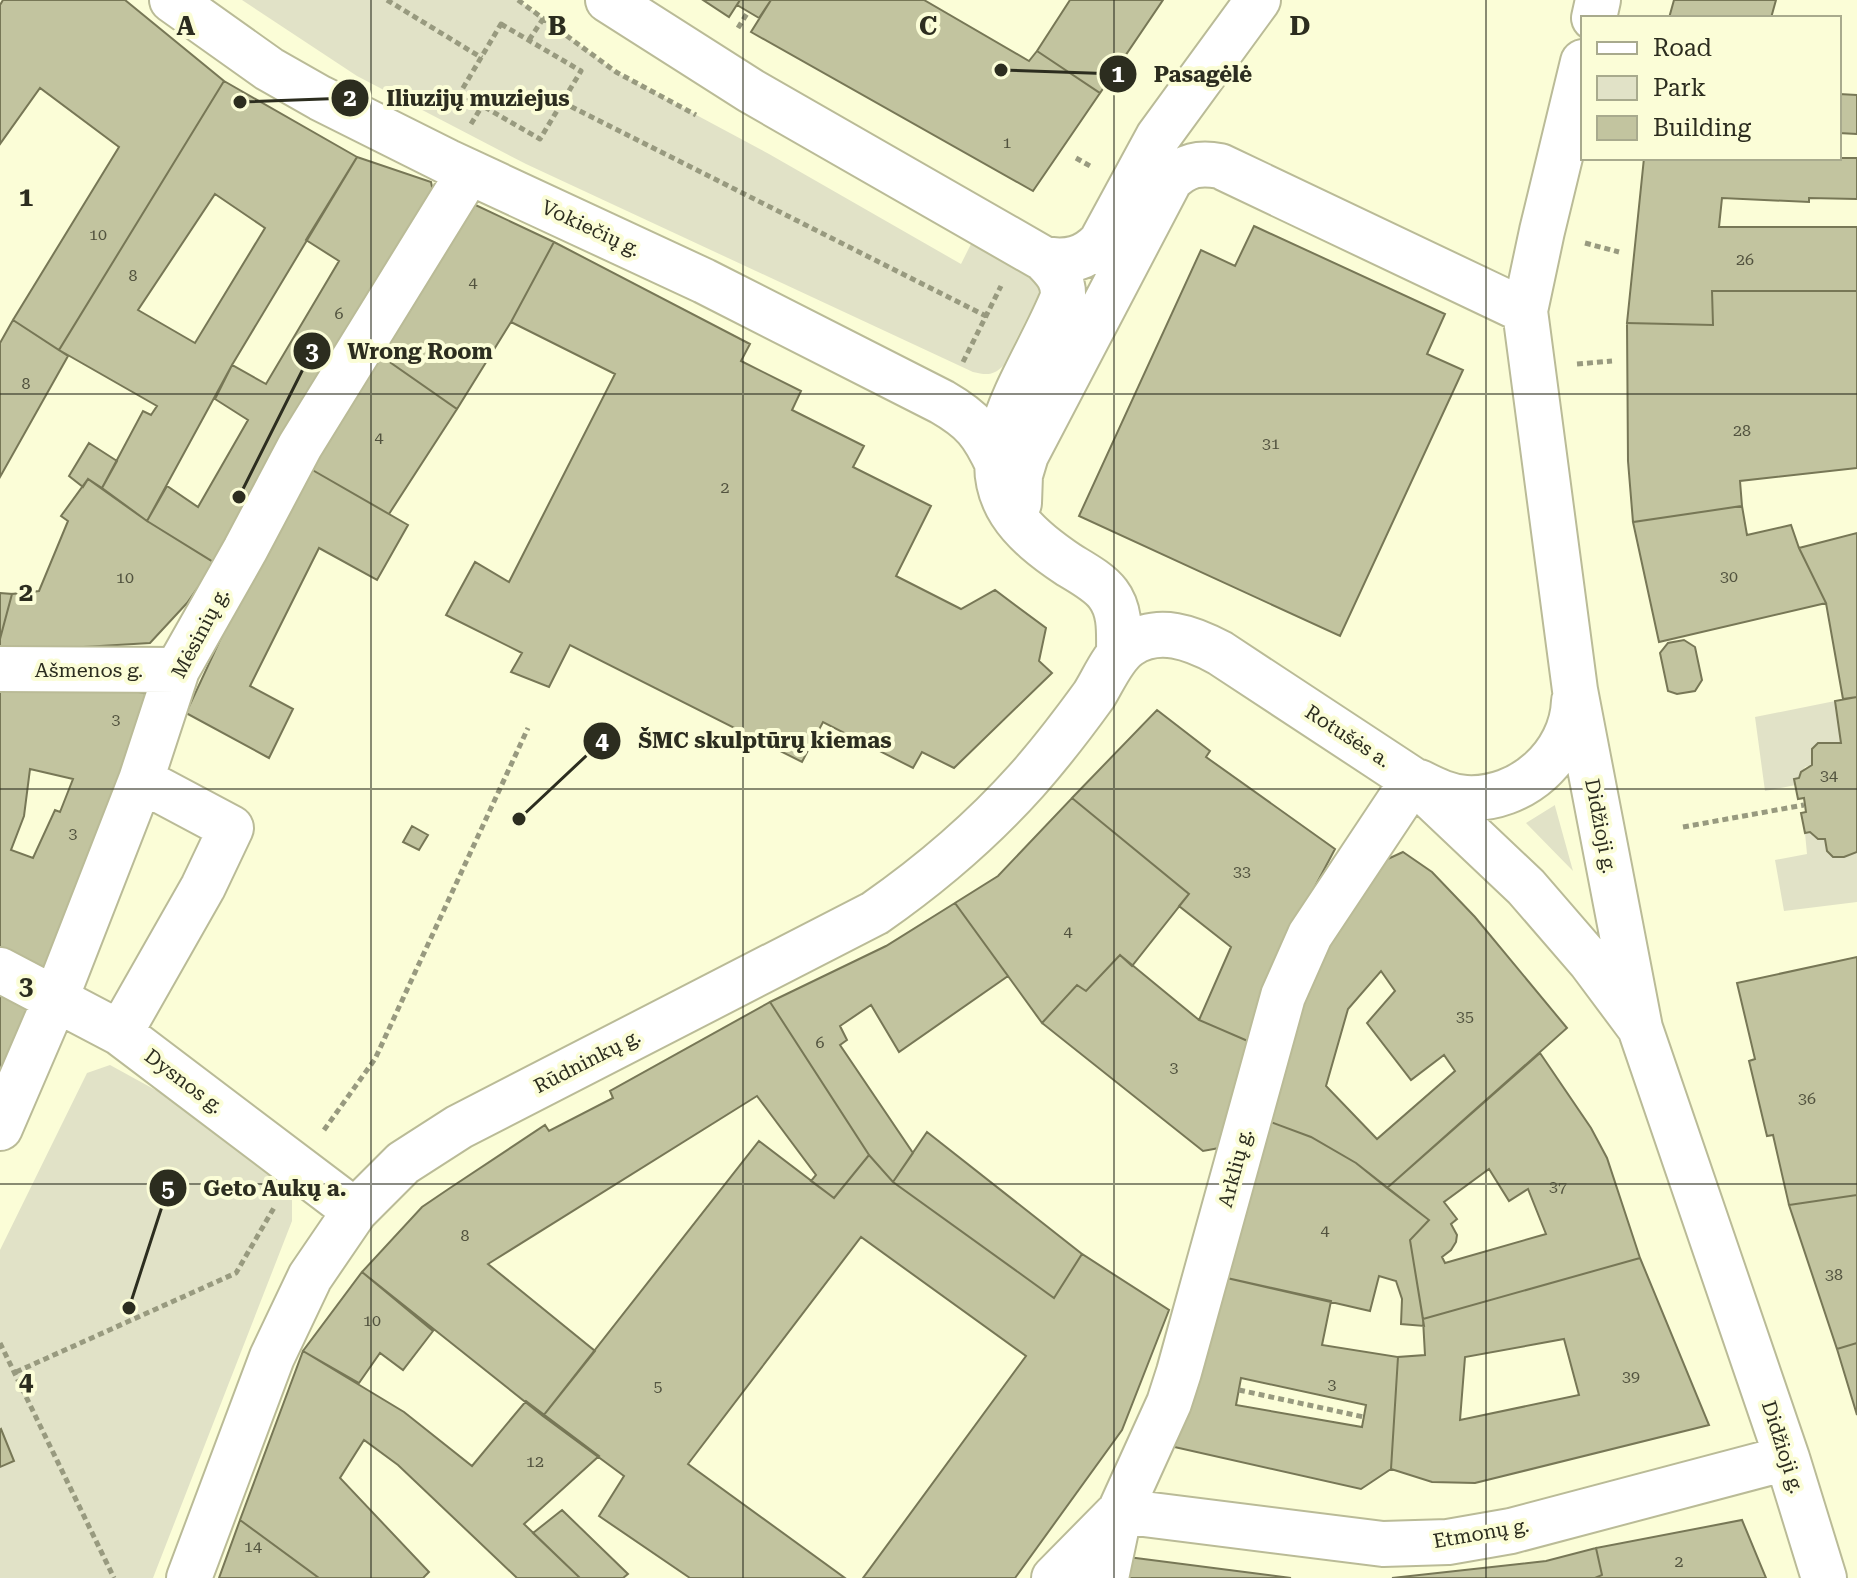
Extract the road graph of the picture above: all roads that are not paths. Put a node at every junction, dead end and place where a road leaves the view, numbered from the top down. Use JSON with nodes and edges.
{"nodes":[{"id":1,"x":172,"y":0,"type":"edge"},
{"id":2,"x":608,"y":0,"type":"edge"},
{"id":3,"x":1258,"y":0,"type":"edge"},
{"id":4,"x":1581,"y":70,"type":"edge"},
{"id":5,"x":469,"y":172,"type":"junction"},
{"id":6,"x":1044,"y":259,"type":"junction"},
{"id":7,"x":1525,"y":311,"type":"junction"},
{"id":8,"x":998,"y":465,"type":"junction"},
{"id":9,"x":1033,"y":539,"type":"junction"},
{"id":10,"x":1119,"y":653,"type":"junction"},
{"id":11,"x":0,"y":669,"type":"edge"},
{"id":12,"x":177,"y":670,"type":"junction"},
{"id":13,"x":1575,"y":690,"type":"junction"},
{"id":14,"x":141,"y":780,"type":"junction"},
{"id":15,"x":1413,"y":780,"type":"junction"},
{"id":16,"x":0,"y":970,"type":"edge"},
{"id":17,"x":56,"y":998,"type":"junction"},
{"id":18,"x":1640,"y":1028,"type":"junction"},
{"id":19,"x":120,"y":1033,"type":"junction"},
{"id":20,"x":0,"y":1128,"type":"edge"},
{"id":21,"x":355,"y":1211,"type":"junction"},
{"id":22,"x":1787,"y":1458,"type":"junction"},
{"id":23,"x":1120,"y":1511,"type":"junction"},
{"id":24,"x":1834,"y":1571,"type":"edge"},
{"id":25,"x":189,"y":1578,"type":"edge"},
{"id":26,"x":1054,"y":1578,"type":"edge"},
{"id":27,"x":1106,"y":1578,"type":"edge"}],
"edges":[{"from":1,"to":5,"type":"street","name":"Vokiečių g."},
{"from":2,"to":6,"type":"street"},
{"from":3,"to":6,"type":"street"},
{"from":4,"to":7,"type":"street","name":"Didžioji g."},
{"from":5,"to":8,"type":"street","name":"Vokiečių g."},
{"from":5,"to":12,"type":"street","name":"Mėsinių g."},
{"from":6,"to":8,"type":"street"},
{"from":7,"to":9,"type":"street"},
{"from":7,"to":13,"type":"street","name":"Didžioji g."},
{"from":8,"to":9,"type":"street"},
{"from":9,"to":10,"type":"street"},
{"from":10,"to":15,"type":"street","name":"Rotušės a."},
{"from":10,"to":21,"type":"street","name":"Rūdninkų g."},
{"from":11,"to":12,"type":"street","name":"Ašmenos g."},
{"from":12,"to":14,"type":"street","name":"Mėsinių g."},
{"from":13,"to":15,"type":"street"},
{"from":13,"to":18,"type":"street","name":"Didžioji g."},
{"from":14,"to":17,"type":"street","name":"Mėsinių g."},
{"from":14,"to":19,"type":"street"},
{"from":15,"to":18,"type":"street","name":"Rotušės a."},
{"from":15,"to":23,"type":"street","name":"Arklių g."},
{"from":16,"to":17,"type":"street","name":"Dysnos g."},
{"from":17,"to":19,"type":"street","name":"Dysnos g."},
{"from":17,"to":20,"type":"street","name":"Mėsinių g."},
{"from":18,"to":22,"type":"street","name":"Didžioji g."},
{"from":19,"to":21,"type":"street","name":"Dysnos g."},
{"from":21,"to":25,"type":"street","name":"Rūdninkų g."},
{"from":22,"to":23,"type":"street","name":"Etmonų g."},
{"from":22,"to":24,"type":"street","name":"Didžioji g."},
{"from":23,"to":26,"type":"street"},
{"from":23,"to":27,"type":"street","name":"Arklių g."}]}
